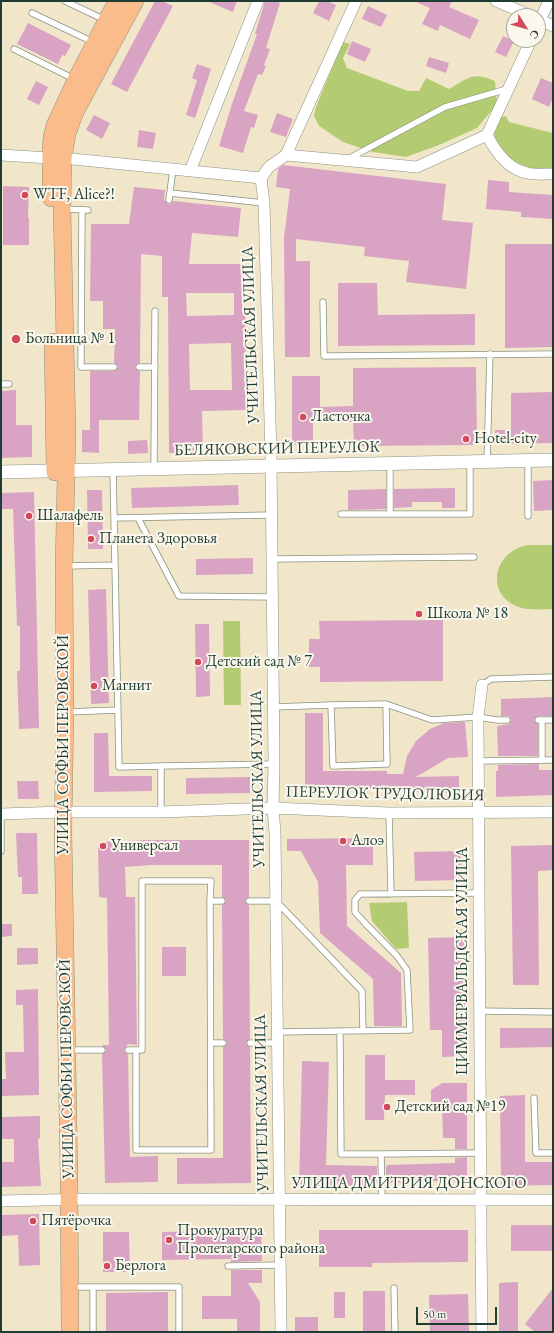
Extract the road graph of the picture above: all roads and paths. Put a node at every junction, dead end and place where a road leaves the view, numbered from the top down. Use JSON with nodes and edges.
{"nodes":[{"id":1,"x":65,"y":1,"type":"edge"},
{"id":2,"x":117,"y":1,"type":"edge"},
{"id":3,"x":136,"y":1,"type":"edge"},
{"id":4,"x":258,"y":1,"type":"edge"},
{"id":5,"x":356,"y":1,"type":"edge"},
{"id":6,"x":496,"y":1,"type":"edge"},
{"id":7,"x":511,"y":8,"type":"edge"},
{"id":8,"x":32,"y":13,"type":"dead end"},
{"id":9,"x":107,"y":21,"type":"junction"},
{"id":10,"x":95,"y":43,"type":"junction"},
{"id":11,"x":526,"y":48,"type":"edge"},
{"id":12,"x":14,"y":49,"type":"dead end"},
{"id":13,"x":76,"y":80,"type":"junction"},
{"id":14,"x":508,"y":89,"type":"junction"},
{"id":15,"x":486,"y":135,"type":"junction"},
{"id":16,"x":1,"y":155,"type":"edge"},
{"id":17,"x":286,"y":155,"type":"junction"},
{"id":18,"x":56,"y":158,"type":"junction"},
{"id":19,"x":345,"y":161,"type":"junction"},
{"id":20,"x":173,"y":169,"type":"junction"},
{"id":21,"x":190,"y":171,"type":"junction"},
{"id":22,"x":553,"y":174,"type":"edge"},
{"id":23,"x":261,"y":178,"type":"junction"},
{"id":24,"x":170,"y":193,"type":"junction"},
{"id":25,"x":169,"y":200,"type":"dead end"},
{"id":26,"x":264,"y":203,"type":"junction"},
{"id":27,"x":62,"y":209,"type":"junction"},
{"id":28,"x":323,"y":302,"type":"dead end"},
{"id":29,"x":155,"y":311,"type":"dead end"},
{"id":30,"x":490,"y":354,"type":"junction"},
{"id":31,"x":553,"y":354,"type":"edge"},
{"id":32,"x":114,"y":367,"type":"dead end"},
{"id":33,"x":140,"y":367,"type":"dead end"},
{"id":34,"x":155,"y":367,"type":"junction"},
{"id":35,"x":1,"y":384,"type":"edge"},
{"id":36,"x":9,"y":384,"type":"dead end"},
{"id":37,"x":553,"y":460,"type":"edge"},
{"id":38,"x":528,"y":461,"type":"junction"},
{"id":39,"x":470,"y":462,"type":"junction"},
{"id":40,"x":487,"y":462,"type":"junction"},
{"id":41,"x":390,"y":464,"type":"junction"},
{"id":42,"x":271,"y":466,"type":"junction"},
{"id":43,"x":154,"y":469,"type":"junction"},
{"id":44,"x":113,"y":470,"type":"junction"},
{"id":45,"x":60,"y":471,"type":"junction"},
{"id":46,"x":1,"y":472,"type":"edge"},
{"id":47,"x":341,"y":514,"type":"dead end"},
{"id":48,"x":390,"y":514,"type":"junction"},
{"id":49,"x":271,"y":515,"type":"junction"},
{"id":50,"x":528,"y":516,"type":"dead end"},
{"id":51,"x":114,"y":518,"type":"junction"},
{"id":52,"x":138,"y":518,"type":"junction"},
{"id":53,"x":474,"y":557,"type":"dead end"},
{"id":54,"x":272,"y":559,"type":"junction"},
{"id":55,"x":115,"y":565,"type":"junction"},
{"id":56,"x":64,"y":566,"type":"junction"},
{"id":57,"x":272,"y":597,"type":"junction"},
{"id":58,"x":553,"y":677,"type":"edge"},
{"id":59,"x":482,"y":684,"type":"joint"},
{"id":60,"x":386,"y":704,"type":"junction"},
{"id":61,"x":332,"y":705,"type":"junction"},
{"id":62,"x":274,"y":707,"type":"junction"},
{"id":63,"x":118,"y":710,"type":"junction"},
{"id":64,"x":65,"y":712,"type":"junction"},
{"id":65,"x":478,"y":717,"type":"junction"},
{"id":66,"x":507,"y":720,"type":"dead end"},
{"id":67,"x":553,"y":720,"type":"edge"},
{"id":68,"x":542,"y":760,"type":"junction"},
{"id":69,"x":553,"y":760,"type":"edge"},
{"id":70,"x":478,"y":761,"type":"junction"},
{"id":71,"x":274,"y":764,"type":"junction"},
{"id":72,"x":161,"y":766,"type":"junction"},
{"id":73,"x":273,"y":808,"type":"junction"},
{"id":74,"x":58,"y":812,"type":"junction"},
{"id":75,"x":162,"y":812,"type":"junction"},
{"id":76,"x":478,"y":812,"type":"junction"},
{"id":77,"x":553,"y":812,"type":"edge"},
{"id":78,"x":389,"y":813,"type":"junction"},
{"id":79,"x":1,"y":814,"type":"edge"},
{"id":80,"x":1,"y":851,"type":"edge"},
{"id":81,"x":479,"y":893,"type":"junction"},
{"id":82,"x":391,"y":894,"type":"junction"},
{"id":83,"x":210,"y":901,"type":"junction"},
{"id":84,"x":222,"y":901,"type":"dead end"},
{"id":85,"x":249,"y":901,"type":"dead end"},
{"id":86,"x":276,"y":901,"type":"junction"},
{"id":87,"x":480,"y":1011,"type":"junction"},
{"id":88,"x":553,"y":1012,"type":"edge"},
{"id":89,"x":340,"y":1031,"type":"junction"},
{"id":90,"x":363,"y":1031,"type":"junction"},
{"id":91,"x":277,"y":1037,"type":"junction"},
{"id":92,"x":211,"y":1043,"type":"junction"},
{"id":93,"x":223,"y":1043,"type":"dead end"},
{"id":94,"x":250,"y":1043,"type":"dead end"},
{"id":95,"x":66,"y":1050,"type":"junction"},
{"id":96,"x":102,"y":1050,"type":"dead end"},
{"id":97,"x":128,"y":1050,"type":"dead end"},
{"id":98,"x":136,"y":1050,"type":"junction"},
{"id":99,"x":534,"y":1098,"type":"dead end"},
{"id":100,"x":480,"y":1153,"type":"junction"},
{"id":101,"x":553,"y":1153,"type":"edge"},
{"id":102,"x":381,"y":1154,"type":"junction"},
{"id":103,"x":481,"y":1199,"type":"junction"},
{"id":104,"x":64,"y":1200,"type":"junction"},
{"id":105,"x":279,"y":1200,"type":"junction"},
{"id":106,"x":382,"y":1200,"type":"junction"},
{"id":107,"x":553,"y":1200,"type":"edge"},
{"id":108,"x":1,"y":1202,"type":"edge"},
{"id":109,"x":280,"y":1265,"type":"junction"},
{"id":110,"x":228,"y":1266,"type":"dead end"},
{"id":111,"x":69,"y":1287,"type":"junction"},
{"id":112,"x":93,"y":1287,"type":"junction"},
{"id":113,"x":394,"y":1288,"type":"dead end"},
{"id":114,"x":60,"y":1332,"type":"edge"},
{"id":115,"x":70,"y":1332,"type":"edge"},
{"id":116,"x":93,"y":1332,"type":"edge"},
{"id":117,"x":179,"y":1332,"type":"edge"},
{"id":118,"x":281,"y":1332,"type":"edge"},
{"id":119,"x":395,"y":1332,"type":"edge"},
{"id":120,"x":482,"y":1332,"type":"edge"}],
"edges":[{"from":1,"to":9,"type":"lane"},
{"from":2,"to":9,"type":"main road"},
{"from":3,"to":18,"type":"main road"},
{"from":4,"to":21,"type":"street"},
{"from":5,"to":17,"type":"street"},
{"from":6,"to":7,"type":"street"},
{"from":8,"to":10,"type":"lane"},
{"from":9,"to":10,"type":"main road"},
{"from":10,"to":13,"type":"main road"},
{"from":11,"to":14,"type":"street"},
{"from":12,"to":13,"type":"lane"},
{"from":13,"to":18,"type":"main road"},
{"from":14,"to":15,"type":"street"},
{"from":14,"to":19,"type":"lane"},
{"from":15,"to":19,"type":"street"},
{"from":15,"to":22,"type":"street"},
{"from":16,"to":18,"type":"street"},
{"from":17,"to":19,"type":"street"},
{"from":17,"to":23,"type":"street"},
{"from":18,"to":20,"type":"street"},
{"from":18,"to":27,"type":"main road","name":"УЛИЦА СОФЬИ ПЕРОВСКОЙ"},
{"from":18,"to":45,"type":"main road","name":"УЛИЦА СОФЬИ ПЕРОВСКОЙ"},
{"from":20,"to":21,"type":"street"},
{"from":20,"to":24,"type":"lane"},
{"from":21,"to":23,"type":"street"},
{"from":23,"to":26,"type":"street","name":"УЧИТЕЛЬСКАЯ УЛИЦА"},
{"from":24,"to":25,"type":"lane"},
{"from":24,"to":26,"type":"lane"},
{"from":26,"to":42,"type":"street","name":"УЧИТЕЛЬСКАЯ УЛИЦА"},
{"from":27,"to":32,"type":"lane"},
{"from":27,"to":45,"type":"main road","name":"УЛИЦА СОФЬИ ПЕРОВСКОЙ"},
{"from":28,"to":30,"type":"lane"},
{"from":29,"to":34,"type":"lane"},
{"from":30,"to":31,"type":"lane"},
{"from":30,"to":40,"type":"lane"},
{"from":33,"to":34,"type":"lane"},
{"from":34,"to":43,"type":"lane"},
{"from":35,"to":36,"type":"lane"},
{"from":37,"to":38,"type":"street","name":"БЕЛЯКОВСКИЙ ПЕРЕУЛОК"},
{"from":38,"to":40,"type":"street","name":"БЕЛЯКОВСКИЙ ПЕРЕУЛОК"},
{"from":38,"to":50,"type":"lane"},
{"from":39,"to":40,"type":"street","name":"БЕЛЯКОВСКИЙ ПЕРЕУЛОК"},
{"from":39,"to":41,"type":"street","name":"БЕЛЯКОВСКИЙ ПЕРЕУЛОК"},
{"from":39,"to":48,"type":"lane"},
{"from":41,"to":42,"type":"street","name":"БЕЛЯКОВСКИЙ ПЕРЕУЛОК"},
{"from":41,"to":48,"type":"lane"},
{"from":42,"to":43,"type":"street","name":"БЕЛЯКОВСКИЙ ПЕРЕУЛОК"},
{"from":42,"to":49,"type":"street","name":"УЧИТЕЛЬСКАЯ УЛИЦА"},
{"from":43,"to":44,"type":"street","name":"БЕЛЯКОВСКИЙ ПЕРЕУЛОК"},
{"from":44,"to":45,"type":"street","name":"БЕЛЯКОВСКИЙ ПЕРЕУЛОК"},
{"from":44,"to":51,"type":"lane"},
{"from":45,"to":46,"type":"street","name":"БЕЛЯКОВСКИЙ ПЕРЕУЛОК"},
{"from":45,"to":56,"type":"main road","name":"УЛИЦА СОФЬИ ПЕРОВСКОЙ"},
{"from":45,"to":74,"type":"main road","name":"УЛИЦА СОФЬИ ПЕРОВСКОЙ"},
{"from":47,"to":48,"type":"lane"},
{"from":49,"to":52,"type":"lane"},
{"from":49,"to":54,"type":"street","name":"УЧИТЕЛЬСКАЯ УЛИЦА"},
{"from":51,"to":52,"type":"lane"},
{"from":51,"to":55,"type":"lane"},
{"from":52,"to":57,"type":"lane"},
{"from":53,"to":54,"type":"lane"},
{"from":54,"to":57,"type":"street","name":"УЧИТЕЛЬСКАЯ УЛИЦА"},
{"from":55,"to":56,"type":"lane"},
{"from":55,"to":63,"type":"lane"},
{"from":56,"to":64,"type":"main road","name":"УЛИЦА СОФЬИ ПЕРОВСКОЙ"},
{"from":57,"to":62,"type":"street","name":"УЧИТЕЛЬСКАЯ УЛИЦА"},
{"from":58,"to":59,"type":"lane"},
{"from":59,"to":65,"type":"street","name":"ЦИММЕРВАЛЬДСКАЯ УЛИЦА"},
{"from":60,"to":61,"type":"lane"},
{"from":60,"to":61,"type":"lane"},
{"from":60,"to":65,"type":"lane"},
{"from":61,"to":62,"type":"lane"},
{"from":62,"to":71,"type":"street","name":"УЧИТЕЛЬСКАЯ УЛИЦА"},
{"from":63,"to":64,"type":"lane"},
{"from":63,"to":72,"type":"lane"},
{"from":64,"to":74,"type":"main road","name":"УЛИЦА СОФЬИ ПЕРОВСКОЙ"},
{"from":65,"to":66,"type":"lane"},
{"from":65,"to":70,"type":"street","name":"ЦИММЕРВАЛЬДСКАЯ УЛИЦА"},
{"from":67,"to":68,"type":"lane"},
{"from":68,"to":69,"type":"lane"},
{"from":68,"to":70,"type":"lane"},
{"from":70,"to":76,"type":"street","name":"ЦИММЕРВАЛЬДСКАЯ УЛИЦА"},
{"from":71,"to":72,"type":"lane"},
{"from":71,"to":73,"type":"street","name":"УЧИТЕЛЬСКАЯ УЛИЦА"},
{"from":72,"to":75,"type":"lane"},
{"from":73,"to":75,"type":"street","name":"ПЕРЕУЛОК ТРУДОЛЮБИЯ"},
{"from":73,"to":78,"type":"street","name":"ПЕРЕУЛОК ТРУДОЛЮБИЯ"},
{"from":73,"to":86,"type":"street","name":"УЧИТЕЛЬСКАЯ УЛИЦА"},
{"from":74,"to":75,"type":"street","name":"ПЕРЕУЛОК ТРУДОЛЮБИЯ"},
{"from":74,"to":79,"type":"street","name":"ПЕРЕУЛОК ТРУДОЛЮБИЯ"},
{"from":74,"to":95,"type":"main road","name":"УЛИЦА СОФЬИ ПЕРОВСКОЙ"},
{"from":74,"to":104,"type":"main road","name":"УЛИЦА СОФЬИ ПЕРОВСКОЙ"},
{"from":76,"to":77,"type":"street","name":"ПЕРЕУЛОК ТРУДОЛЮБИЯ"},
{"from":76,"to":78,"type":"street","name":"ПЕРЕУЛОК ТРУДОЛЮБИЯ"},
{"from":76,"to":81,"type":"street","name":"ЦИММЕРВАЛЬДСКАЯ УЛИЦА"},
{"from":78,"to":82,"type":"lane"},
{"from":79,"to":80,"type":"lane"},
{"from":81,"to":82,"type":"lane"},
{"from":81,"to":87,"type":"street","name":"ЦИММЕРВАЛЬДСКАЯ УЛИЦА"},
{"from":82,"to":90,"type":"lane"},
{"from":83,"to":84,"type":"lane"},
{"from":83,"to":92,"type":"lane"},
{"from":83,"to":98,"type":"lane"},
{"from":85,"to":86,"type":"lane"},
{"from":86,"to":90,"type":"lane"},
{"from":86,"to":91,"type":"street","name":"УЧИТЕЛЬСКАЯ УЛИЦА"},
{"from":87,"to":88,"type":"lane"},
{"from":87,"to":100,"type":"street","name":"ЦИММЕРВАЛЬДСКАЯ УЛИЦА"},
{"from":89,"to":90,"type":"lane"},
{"from":89,"to":91,"type":"lane"},
{"from":89,"to":102,"type":"lane"},
{"from":91,"to":94,"type":"lane"},
{"from":91,"to":105,"type":"street","name":"УЧИТЕЛЬСКАЯ УЛИЦА"},
{"from":92,"to":93,"type":"lane"},
{"from":92,"to":98,"type":"lane"},
{"from":95,"to":96,"type":"lane"},
{"from":95,"to":104,"type":"main road","name":"УЛИЦА СОФЬИ ПЕРОВСКОЙ"},
{"from":97,"to":98,"type":"lane"},
{"from":99,"to":101,"type":"lane"},
{"from":100,"to":102,"type":"lane"},
{"from":100,"to":103,"type":"street","name":"ЦИММЕРВАЛЬДСКАЯ УЛИЦА"},
{"from":102,"to":106,"type":"lane"},
{"from":103,"to":106,"type":"street","name":"УЛИЦА ДМИТРИЯ ДОНСКОГО"},
{"from":103,"to":107,"type":"street","name":"УЛИЦА ДМИТРИЯ ДОНСКОГО"},
{"from":103,"to":120,"type":"street","name":"ЦИММЕРВАЛЬДСКАЯ УЛИЦА"},
{"from":104,"to":105,"type":"street","name":"УЛИЦА ДМИТРИЯ ДОНСКОГО"},
{"from":104,"to":108,"type":"street","name":"УЛИЦА ДМИТРИЯ ДОНСКОГО"},
{"from":104,"to":111,"type":"main road","name":"УЛИЦА СОФЬИ ПЕРОВСКОЙ"},
{"from":104,"to":114,"type":"main road","name":"УЛИЦА СОФЬИ ПЕРОВСКОЙ"},
{"from":105,"to":106,"type":"street","name":"УЛИЦА ДМИТРИЯ ДОНСКОГО"},
{"from":105,"to":109,"type":"street","name":"УЧИТЕЛЬСКАЯ УЛИЦА"},
{"from":109,"to":110,"type":"lane"},
{"from":109,"to":118,"type":"street","name":"УЧИТЕЛЬСКАЯ УЛИЦА"},
{"from":111,"to":112,"type":"lane"},
{"from":111,"to":115,"type":"main road","name":"УЛИЦА СОФЬИ ПЕРОВСКОЙ"},
{"from":112,"to":116,"type":"lane"},
{"from":112,"to":117,"type":"lane"},
{"from":113,"to":119,"type":"lane"}]}
